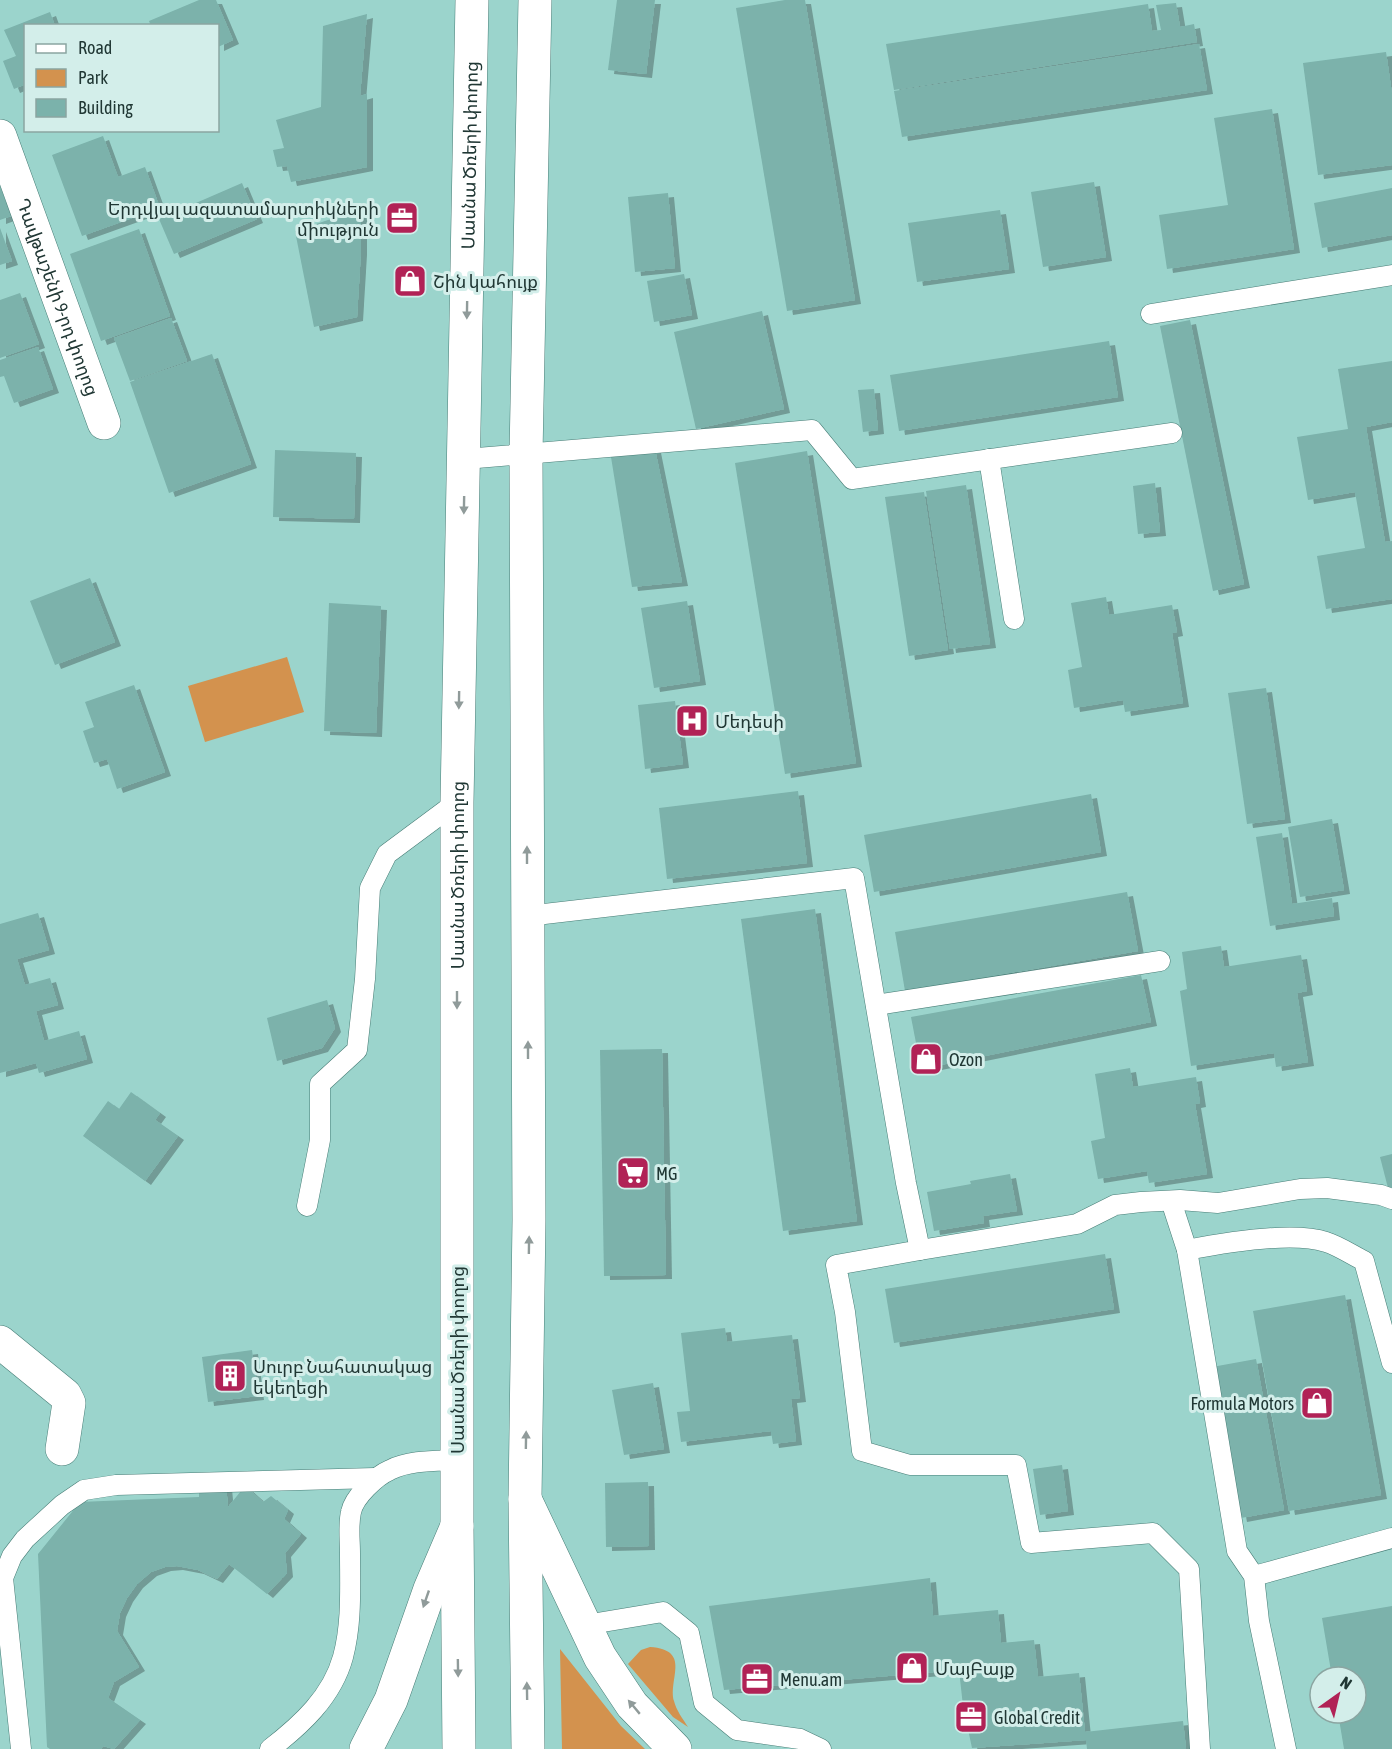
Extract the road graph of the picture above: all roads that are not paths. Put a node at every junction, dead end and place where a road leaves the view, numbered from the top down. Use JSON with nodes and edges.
{"nodes":[{"id":1,"x":472,"y":0,"type":"edge"},
{"id":2,"x":535,"y":0,"type":"edge"},
{"id":3,"x":0,"y":136,"type":"edge"},
{"id":4,"x":1392,"y":275,"type":"edge"},
{"id":5,"x":1151,"y":314,"type":"dead end"},
{"id":6,"x":104,"y":423,"type":"dead end"},
{"id":7,"x":1172,"y":433,"type":"dead end"},
{"id":8,"x":526,"y":454,"type":"junction"},
{"id":9,"x":465,"y":459,"type":"junction"},
{"id":10,"x":989,"y":459,"type":"junction"},
{"id":11,"x":1014,"y":619,"type":"dead end"},
{"id":12,"x":457,"y":802,"type":"junction"},
{"id":13,"x":527,"y":916,"type":"junction"},
{"id":14,"x":1160,"y":961,"type":"dead end"},
{"id":15,"x":876,"y":1005,"type":"junction"},
{"id":16,"x":1392,"y":1199,"type":"edge"},
{"id":17,"x":1171,"y":1201,"type":"junction"},
{"id":18,"x":308,"y":1206,"type":"dead end"},
{"id":19,"x":920,"y":1250,"type":"junction"},
{"id":20,"x":1187,"y":1250,"type":"junction"},
{"id":21,"x":0,"y":1342,"type":"edge"},
{"id":22,"x":1392,"y":1363,"type":"edge"},
{"id":23,"x":62,"y":1449,"type":"dead end"},
{"id":24,"x":457,"y":1460,"type":"junction"},
{"id":25,"x":375,"y":1478,"type":"junction"},
{"id":26,"x":525,"y":1499,"type":"junction"},
{"id":27,"x":457,"y":1526,"type":"junction"},
{"id":28,"x":1392,"y":1538,"type":"edge"},
{"id":29,"x":1254,"y":1576,"type":"junction"},
{"id":30,"x":585,"y":1625,"type":"junction"},
{"id":31,"x":21,"y":1749,"type":"edge"},
{"id":32,"x":270,"y":1749,"type":"edge"},
{"id":33,"x":366,"y":1749,"type":"edge"},
{"id":34,"x":459,"y":1749,"type":"edge"},
{"id":35,"x":528,"y":1749,"type":"edge"},
{"id":36,"x":675,"y":1749,"type":"edge"},
{"id":37,"x":820,"y":1749,"type":"edge"},
{"id":38,"x":1200,"y":1749,"type":"edge"},
{"id":39,"x":1286,"y":1749,"type":"edge"}],
"edges":[{"from":1,"to":9,"type":"main road","name":"Սասնա Ծռերի փողոց","one_way":true},
{"from":2,"to":8,"type":"main road"},
{"from":3,"to":6,"type":"main road","name":"Դավթաշենի 9-րդ փողոց"},
{"from":4,"to":5,"type":"lane"},
{"from":7,"to":10,"type":"lane"},
{"from":8,"to":9,"type":"lane"},
{"from":8,"to":10,"type":"lane"},
{"from":13,"to":8,"type":"main road","one_way":true},
{"from":9,"to":12,"type":"main road","name":"Սասնա Ծռերի փողոց","one_way":true},
{"from":10,"to":11,"type":"lane"},
{"from":12,"to":18,"type":"lane"},
{"from":12,"to":24,"type":"main road","name":"Սասնա Ծռերի փողոց","one_way":true},
{"from":13,"to":15,"type":"lane"},
{"from":26,"to":13,"type":"main road","one_way":true},
{"from":14,"to":15,"type":"lane"},
{"from":15,"to":19,"type":"lane"},
{"from":16,"to":17,"type":"lane"},
{"from":17,"to":19,"type":"lane"},
{"from":17,"to":20,"type":"lane"},
{"from":19,"to":38,"type":"lane"},
{"from":20,"to":22,"type":"lane"},
{"from":20,"to":29,"type":"lane"},
{"from":21,"to":23,"type":"main road"},
{"from":24,"to":25,"type":"lane"},
{"from":24,"to":27,"type":"main road","name":"Սասնա Ծռերի փողոց"},
{"from":25,"to":31,"type":"lane"},
{"from":25,"to":32,"type":"lane"},
{"from":26,"to":30,"type":"main road"},
{"from":35,"to":26,"type":"main road","one_way":true},
{"from":27,"to":33,"type":"main road","one_way":true},
{"from":27,"to":34,"type":"main road","name":"Սասնա Ծռերի փողոց","one_way":true},
{"from":28,"to":29,"type":"lane"},
{"from":29,"to":39,"type":"lane"},
{"from":36,"to":30,"type":"main road","one_way":true},
{"from":30,"to":37,"type":"lane"}]}
